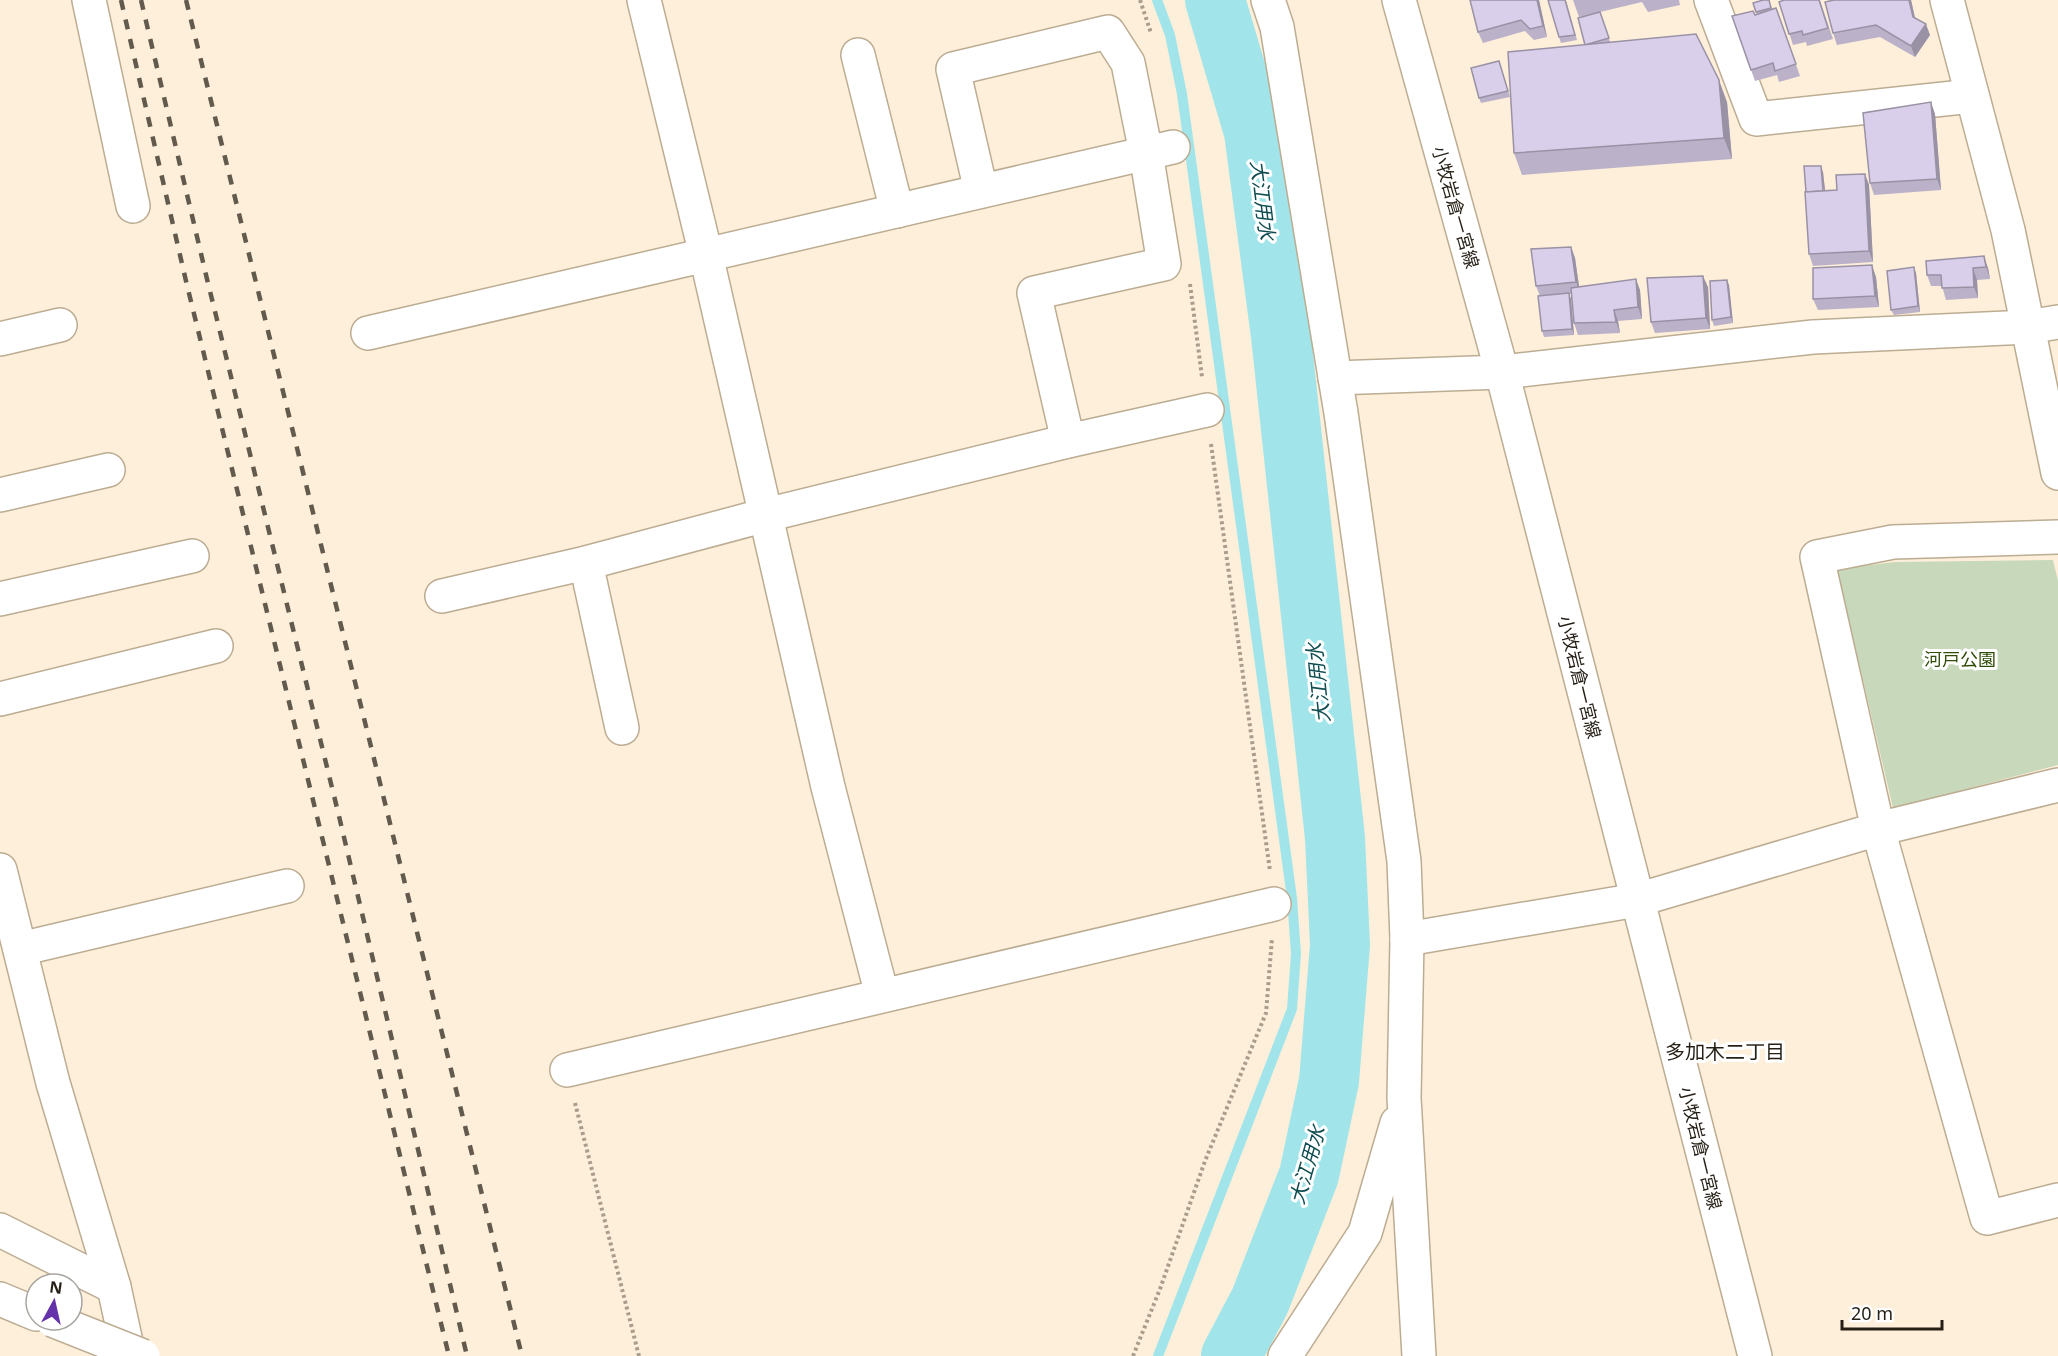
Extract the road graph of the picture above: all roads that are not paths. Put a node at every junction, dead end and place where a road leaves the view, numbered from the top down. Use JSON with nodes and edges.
{"nodes":[{"id":1,"x":89,"y":0,"type":"edge"},
{"id":2,"x":644,"y":0,"type":"edge"},
{"id":3,"x":1268,"y":0,"type":"edge"},
{"id":4,"x":1399,"y":0,"type":"edge"},
{"id":5,"x":1711,"y":0,"type":"edge"},
{"id":6,"x":1947,"y":0,"type":"edge"},
{"id":7,"x":858,"y":55,"type":"dead end"},
{"id":8,"x":1972,"y":96,"type":"junction"},
{"id":9,"x":1160,"y":150,"type":"junction"},
{"id":10,"x":981,"y":191,"type":"junction"},
{"id":11,"x":133,"y":206,"type":"dead end"},
{"id":12,"x":897,"y":211,"type":"junction"},
{"id":13,"x":706,"y":255,"type":"junction"},
{"id":14,"x":60,"y":325,"type":"dead end"},
{"id":15,"x":2043,"y":325,"type":"edge"},
{"id":16,"x":368,"y":333,"type":"dead end"},
{"id":17,"x":0,"y":339,"type":"edge"},
{"id":18,"x":1502,"y":372,"type":"junction"},
{"id":19,"x":1335,"y":378,"type":"junction"},
{"id":20,"x":1206,"y":410,"type":"road end"},
{"id":21,"x":1068,"y":441,"type":"junction"},
{"id":22,"x":108,"y":470,"type":"dead end"},
{"id":23,"x":2058,"y":473,"type":"edge"},
{"id":24,"x":0,"y":495,"type":"edge"},
{"id":25,"x":766,"y":514,"type":"junction"},
{"id":26,"x":2058,"y":537,"type":"edge"},
{"id":27,"x":192,"y":556,"type":"dead end"},
{"id":28,"x":586,"y":563,"type":"junction"},
{"id":29,"x":442,"y":596,"type":"dead end"},
{"id":30,"x":0,"y":599,"type":"edge"},
{"id":31,"x":216,"y":646,"type":"dead end"},
{"id":32,"x":0,"y":699,"type":"edge"},
{"id":33,"x":622,"y":728,"type":"dead end"},
{"id":34,"x":2058,"y":785,"type":"edge"},
{"id":35,"x":1878,"y":829,"type":"junction"},
{"id":36,"x":0,"y":870,"type":"edge"},
{"id":37,"x":287,"y":886,"type":"dead end"},
{"id":38,"x":1637,"y":900,"type":"junction"},
{"id":39,"x":1274,"y":904,"type":"road end"},
{"id":40,"x":1407,"y":939,"type":"junction"},
{"id":41,"x":20,"y":949,"type":"junction"},
{"id":42,"x":882,"y":995,"type":"junction"},
{"id":43,"x":567,"y":1070,"type":"road end"},
{"id":44,"x":1404,"y":1098,"type":"junction"},
{"id":45,"x":2058,"y":1200,"type":"edge"},
{"id":46,"x":0,"y":1230,"type":"edge"},
{"id":47,"x":114,"y":1287,"type":"junction"},
{"id":48,"x":0,"y":1299,"type":"edge"},
{"id":49,"x":24,"y":1309,"type":"edge"},
{"id":50,"x":82,"y":1332,"type":"edge"},
{"id":51,"x":129,"y":1356,"type":"edge"},
{"id":52,"x":143,"y":1356,"type":"edge"},
{"id":53,"x":1285,"y":1356,"type":"edge"},
{"id":54,"x":1419,"y":1356,"type":"edge"},
{"id":55,"x":1755,"y":1356,"type":"edge"}],
"edges":[{"from":1,"to":11,"type":"main road"},
{"from":2,"to":13,"type":"main road"},
{"from":3,"to":19,"type":"main road"},
{"from":4,"to":18,"type":"main road","name":"小牧岩倉一宮線"},
{"from":5,"to":8,"type":"main road"},
{"from":6,"to":8,"type":"main road"},
{"from":7,"to":12,"type":"main road"},
{"from":8,"to":15,"type":"main road"},
{"from":9,"to":10,"type":"main road"},
{"from":9,"to":10,"type":"main road"},
{"from":9,"to":21,"type":"main road"},
{"from":10,"to":12,"type":"main road"},
{"from":12,"to":13,"type":"main road"},
{"from":13,"to":16,"type":"main road"},
{"from":13,"to":25,"type":"main road"},
{"from":14,"to":17,"type":"main road"},
{"from":15,"to":18,"type":"main road"},
{"from":15,"to":23,"type":"main road"},
{"from":18,"to":19,"type":"main road"},
{"from":18,"to":38,"type":"main road","name":"小牧岩倉一宮線"},
{"from":19,"to":40,"type":"main road"},
{"from":20,"to":21,"type":"main road"},
{"from":21,"to":25,"type":"main road"},
{"from":22,"to":24,"type":"main road"},
{"from":25,"to":28,"type":"main road"},
{"from":25,"to":42,"type":"main road"},
{"from":26,"to":35,"type":"main road"},
{"from":27,"to":30,"type":"main road"},
{"from":28,"to":29,"type":"main road"},
{"from":28,"to":33,"type":"main road"},
{"from":31,"to":32,"type":"main road"},
{"from":34,"to":35,"type":"main road"},
{"from":35,"to":38,"type":"main road"},
{"from":35,"to":45,"type":"main road"},
{"from":36,"to":41,"type":"main road"},
{"from":37,"to":41,"type":"main road"},
{"from":38,"to":40,"type":"main road"},
{"from":38,"to":55,"type":"main road","name":"小牧岩倉一宮線"},
{"from":39,"to":42,"type":"main road"},
{"from":40,"to":44,"type":"main road"},
{"from":41,"to":47,"type":"main road"},
{"from":42,"to":43,"type":"main road"},
{"from":44,"to":53,"type":"main road"},
{"from":44,"to":54,"type":"main road"},
{"from":46,"to":47,"type":"main road"},
{"from":47,"to":51,"type":"main road"},
{"from":48,"to":49,"type":"main road"},
{"from":50,"to":52,"type":"main road","bridge":true}]}
